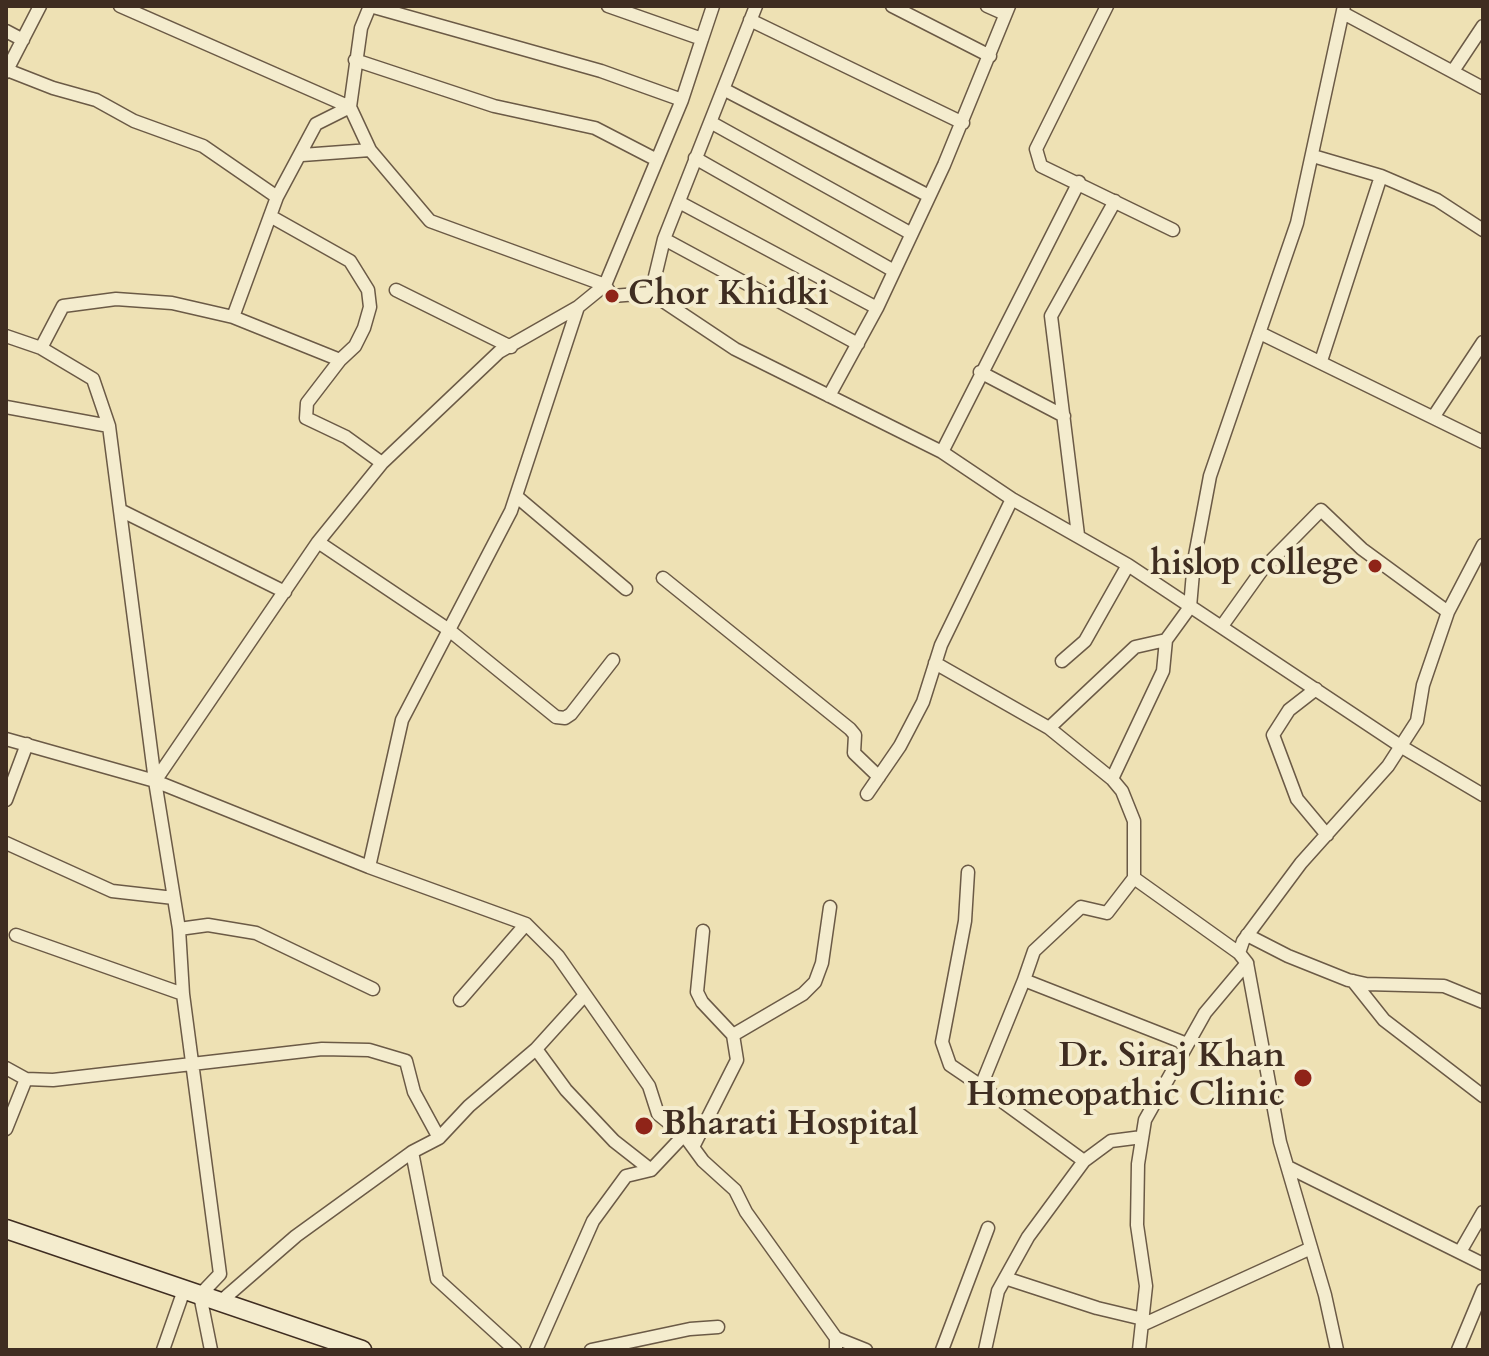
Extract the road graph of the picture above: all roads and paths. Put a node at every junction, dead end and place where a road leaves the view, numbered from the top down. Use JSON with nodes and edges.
{"nodes":[{"id":1,"x":40,"y":6,"type":"edge"},
{"id":2,"x":120,"y":6,"type":"edge"},
{"id":3,"x":370,"y":6,"type":"edge"},
{"id":4,"x":608,"y":6,"type":"edge"},
{"id":5,"x":713,"y":6,"type":"edge"},
{"id":6,"x":756,"y":6,"type":"edge"},
{"id":7,"x":892,"y":6,"type":"edge"},
{"id":8,"x":987,"y":6,"type":"edge"},
{"id":9,"x":1107,"y":6,"type":"edge"},
{"id":10,"x":1007,"y":10,"type":"edge"},
{"id":11,"x":1344,"y":10,"type":"edge"},
{"id":12,"x":750,"y":20,"type":"junction"},
{"id":13,"x":1483,"y":26,"type":"edge"},
{"id":14,"x":6,"y":31,"type":"edge"},
{"id":15,"x":702,"y":39,"type":"junction"},
{"id":16,"x":23,"y":40,"type":"junction"},
{"id":17,"x":990,"y":56,"type":"junction"},
{"id":18,"x":355,"y":60,"type":"junction"},
{"id":19,"x":6,"y":71,"type":"edge"},
{"id":20,"x":1453,"y":71,"type":"junction"},
{"id":21,"x":1483,"y":88,"type":"edge"},
{"id":22,"x":725,"y":90,"type":"junction"},
{"id":23,"x":682,"y":100,"type":"junction"},
{"id":24,"x":350,"y":107,"type":"junction"},
{"id":25,"x":712,"y":123,"type":"junction"},
{"id":26,"x":963,"y":123,"type":"junction"},
{"id":27,"x":370,"y":150,"type":"junction"},
{"id":28,"x":302,"y":155,"type":"junction"},
{"id":29,"x":1313,"y":156,"type":"junction"},
{"id":30,"x":695,"y":158,"type":"junction"},
{"id":31,"x":655,"y":159,"type":"junction"},
{"id":32,"x":1381,"y":176,"type":"junction"},
{"id":33,"x":1079,"y":182,"type":"junction"},
{"id":34,"x":929,"y":196,"type":"junction"},
{"id":35,"x":277,"y":197,"type":"junction"},
{"id":36,"x":1115,"y":201,"type":"junction"},
{"id":37,"x":679,"y":202,"type":"junction"},
{"id":38,"x":270,"y":216,"type":"junction"},
{"id":39,"x":1173,"y":230,"type":"dead end"},
{"id":40,"x":1483,"y":230,"type":"edge"},
{"id":41,"x":910,"y":233,"type":"junction"},
{"id":42,"x":664,"y":239,"type":"junction"},
{"id":43,"x":894,"y":271,"type":"junction"},
{"id":44,"x":605,"y":285,"type":"junction"},
{"id":45,"x":396,"y":290,"type":"dead end"},
{"id":46,"x":651,"y":293,"type":"junction"},
{"id":47,"x":578,"y":307,"type":"junction"},
{"id":48,"x":877,"y":308,"type":"junction"},
{"id":49,"x":233,"y":317,"type":"junction"},
{"id":50,"x":1262,"y":334,"type":"junction"},
{"id":51,"x":6,"y":336,"type":"edge"},
{"id":52,"x":1483,"y":342,"type":"edge"},
{"id":53,"x":858,"y":344,"type":"junction"},
{"id":54,"x":511,"y":347,"type":"junction"},
{"id":55,"x":41,"y":348,"type":"junction"},
{"id":56,"x":340,"y":360,"type":"junction"},
{"id":57,"x":1321,"y":361,"type":"junction"},
{"id":58,"x":980,"y":372,"type":"junction"},
{"id":59,"x":829,"y":396,"type":"junction"},
{"id":60,"x":6,"y":407,"type":"edge"},
{"id":61,"x":1064,"y":416,"type":"junction"},
{"id":62,"x":1434,"y":416,"type":"junction"},
{"id":63,"x":109,"y":426,"type":"junction"},
{"id":64,"x":1483,"y":442,"type":"edge"},
{"id":65,"x":942,"y":452,"type":"junction"},
{"id":66,"x":382,"y":463,"type":"junction"},
{"id":67,"x":516,"y":496,"type":"junction"},
{"id":68,"x":1012,"y":499,"type":"junction"},
{"id":69,"x":120,"y":510,"type":"junction"},
{"id":70,"x":1078,"y":535,"type":"junction"},
{"id":71,"x":318,"y":542,"type":"junction"},
{"id":72,"x":1483,"y":545,"type":"edge"},
{"id":73,"x":1128,"y":565,"type":"junction"},
{"id":74,"x":663,"y":578,"type":"dead end"},
{"id":75,"x":626,"y":589,"type":"dead end"},
{"id":76,"x":285,"y":592,"type":"junction"},
{"id":77,"x":1190,"y":607,"type":"junction"},
{"id":78,"x":1448,"y":612,"type":"junction"},
{"id":79,"x":1222,"y":626,"type":"junction"},
{"id":80,"x":449,"y":630,"type":"junction"},
{"id":81,"x":1166,"y":640,"type":"junction"},
{"id":82,"x":613,"y":660,"type":"dead end"},
{"id":83,"x":1062,"y":661,"type":"dead end"},
{"id":84,"x":935,"y":663,"type":"junction"},
{"id":85,"x":1316,"y":689,"type":"junction"},
{"id":86,"x":1049,"y":728,"type":"junction"},
{"id":87,"x":6,"y":739,"type":"edge"},
{"id":88,"x":27,"y":744,"type":"junction"},
{"id":89,"x":1402,"y":747,"type":"junction"},
{"id":90,"x":879,"y":777,"type":"junction"},
{"id":91,"x":1112,"y":779,"type":"junction"},
{"id":92,"x":155,"y":781,"type":"junction"},
{"id":93,"x":867,"y":794,"type":"dead end"},
{"id":94,"x":1483,"y":795,"type":"edge"},
{"id":95,"x":6,"y":800,"type":"edge"},
{"id":96,"x":1327,"y":835,"type":"junction"},
{"id":97,"x":6,"y":843,"type":"edge"},
{"id":98,"x":369,"y":867,"type":"junction"},
{"id":99,"x":968,"y":872,"type":"dead end"},
{"id":100,"x":1134,"y":878,"type":"junction"},
{"id":101,"x":174,"y":898,"type":"junction"},
{"id":102,"x":830,"y":907,"type":"dead end"},
{"id":103,"x":526,"y":924,"type":"junction"},
{"id":104,"x":179,"y":929,"type":"junction"},
{"id":105,"x":703,"y":931,"type":"dead end"},
{"id":106,"x":16,"y":935,"type":"dead end"},
{"id":107,"x":1247,"y":935,"type":"junction"},
{"id":108,"x":1243,"y":958,"type":"junction"},
{"id":109,"x":1024,"y":980,"type":"junction"},
{"id":110,"x":1353,"y":981,"type":"junction"},
{"id":111,"x":373,"y":989,"type":"dead end"},
{"id":112,"x":183,"y":994,"type":"junction"},
{"id":113,"x":584,"y":996,"type":"junction"},
{"id":114,"x":460,"y":1000,"type":"dead end"},
{"id":115,"x":1483,"y":1002,"type":"edge"},
{"id":116,"x":733,"y":1035,"type":"junction"},
{"id":117,"x":1187,"y":1044,"type":"junction"},
{"id":118,"x":536,"y":1049,"type":"junction"},
{"id":119,"x":192,"y":1062,"type":"junction"},
{"id":120,"x":6,"y":1068,"type":"edge"},
{"id":121,"x":26,"y":1079,"type":"junction"},
{"id":122,"x":981,"y":1086,"type":"junction"},
{"id":123,"x":1483,"y":1096,"type":"edge"},
{"id":124,"x":6,"y":1129,"type":"edge"},
{"id":125,"x":684,"y":1135,"type":"junction"},
{"id":126,"x":1142,"y":1137,"type":"junction"},
{"id":127,"x":439,"y":1138,"type":"junction"},
{"id":128,"x":693,"y":1147,"type":"junction"},
{"id":129,"x":412,"y":1152,"type":"junction"},
{"id":130,"x":1084,"y":1161,"type":"junction"},
{"id":131,"x":1290,"y":1168,"type":"junction"},
{"id":132,"x":651,"y":1170,"type":"junction"},
{"id":133,"x":1483,"y":1212,"type":"edge"},
{"id":134,"x":988,"y":1228,"type":"dead end"},
{"id":135,"x":6,"y":1229,"type":"edge"},
{"id":136,"x":1309,"y":1249,"type":"junction"},
{"id":137,"x":1460,"y":1252,"type":"junction"},
{"id":138,"x":1483,"y":1264,"type":"edge"},
{"id":139,"x":1005,"y":1278,"type":"junction"},
{"id":140,"x":1483,"y":1290,"type":"edge"},
{"id":141,"x":192,"y":1292,"type":"junction"},
{"id":142,"x":220,"y":1302,"type":"junction"},
{"id":143,"x":1142,"y":1322,"type":"junction"},
{"id":144,"x":718,"y":1327,"type":"dead end"},
{"id":145,"x":836,"y":1344,"type":"edge"},
{"id":146,"x":354,"y":1349,"type":"edge"},
{"id":147,"x":163,"y":1350,"type":"edge"},
{"id":148,"x":211,"y":1350,"type":"edge"},
{"id":149,"x":515,"y":1350,"type":"edge"},
{"id":150,"x":536,"y":1350,"type":"edge"},
{"id":151,"x":591,"y":1350,"type":"edge"},
{"id":152,"x":866,"y":1350,"type":"edge"},
{"id":153,"x":942,"y":1350,"type":"edge"},
{"id":154,"x":985,"y":1350,"type":"edge"},
{"id":155,"x":1139,"y":1350,"type":"edge"},
{"id":156,"x":1337,"y":1350,"type":"edge"},
{"id":157,"x":1458,"y":1350,"type":"edge"}],
"edges":[{"from":1,"to":16,"type":"street"},
{"from":2,"to":24,"type":"street"},
{"from":3,"to":18,"type":"street"},
{"from":3,"to":23,"type":"street"},
{"from":4,"to":15,"type":"street"},
{"from":5,"to":15,"type":"street"},
{"from":6,"to":12,"type":"street"},
{"from":7,"to":17,"type":"street"},
{"from":8,"to":10,"type":"street"},
{"from":9,"to":33,"type":"street"},
{"from":10,"to":17,"type":"street"},
{"from":11,"to":20,"type":"street"},
{"from":11,"to":29,"type":"street"},
{"from":12,"to":22,"type":"street"},
{"from":12,"to":26,"type":"street"},
{"from":13,"to":20,"type":"street"},
{"from":14,"to":16,"type":"street"},
{"from":15,"to":23,"type":"street"},
{"from":16,"to":19,"type":"street"},
{"from":17,"to":26,"type":"street"},
{"from":18,"to":24,"type":"street"},
{"from":18,"to":31,"type":"street"},
{"from":19,"to":35,"type":"street"},
{"from":20,"to":21,"type":"street"},
{"from":22,"to":25,"type":"street"},
{"from":22,"to":34,"type":"street"},
{"from":23,"to":31,"type":"street"},
{"from":24,"to":27,"type":"street"},
{"from":24,"to":28,"type":"street"},
{"from":25,"to":30,"type":"street"},
{"from":25,"to":41,"type":"street"},
{"from":26,"to":34,"type":"street"},
{"from":27,"to":28,"type":"street"},
{"from":27,"to":44,"type":"street"},
{"from":28,"to":35,"type":"street"},
{"from":29,"to":32,"type":"street"},
{"from":29,"to":50,"type":"street"},
{"from":30,"to":37,"type":"street"},
{"from":30,"to":43,"type":"street"},
{"from":31,"to":44,"type":"street"},
{"from":32,"to":40,"type":"street"},
{"from":32,"to":57,"type":"street"},
{"from":33,"to":36,"type":"street"},
{"from":33,"to":58,"type":"street"},
{"from":34,"to":41,"type":"street"},
{"from":35,"to":38,"type":"street"},
{"from":36,"to":39,"type":"street"},
{"from":36,"to":61,"type":"street"},
{"from":37,"to":42,"type":"street"},
{"from":37,"to":48,"type":"street"},
{"from":38,"to":49,"type":"street"},
{"from":38,"to":56,"type":"street"},
{"from":41,"to":43,"type":"street"},
{"from":42,"to":46,"type":"street"},
{"from":42,"to":53,"type":"street"},
{"from":43,"to":48,"type":"street"},
{"from":44,"to":46,"type":"street"},
{"from":44,"to":47,"type":"street"},
{"from":45,"to":54,"type":"street"},
{"from":46,"to":59,"type":"street"},
{"from":47,"to":54,"type":"street"},
{"from":47,"to":67,"type":"street"},
{"from":48,"to":53,"type":"street"},
{"from":49,"to":55,"type":"street"},
{"from":49,"to":56,"type":"street"},
{"from":50,"to":57,"type":"street"},
{"from":50,"to":77,"type":"street"},
{"from":51,"to":55,"type":"street"},
{"from":52,"to":62,"type":"street"},
{"from":53,"to":59,"type":"street"},
{"from":54,"to":66,"type":"street"},
{"from":55,"to":63,"type":"street"},
{"from":56,"to":66,"type":"street"},
{"from":57,"to":62,"type":"street"},
{"from":58,"to":61,"type":"street"},
{"from":58,"to":65,"type":"street"},
{"from":59,"to":65,"type":"street"},
{"from":60,"to":63,"type":"street"},
{"from":61,"to":70,"type":"street"},
{"from":62,"to":64,"type":"street"},
{"from":63,"to":69,"type":"street"},
{"from":65,"to":68,"type":"street"},
{"from":66,"to":71,"type":"street"},
{"from":67,"to":75,"type":"street"},
{"from":67,"to":80,"type":"street"},
{"from":68,"to":70,"type":"street"},
{"from":68,"to":84,"type":"street"},
{"from":69,"to":76,"type":"street"},
{"from":69,"to":92,"type":"street"},
{"from":70,"to":73,"type":"street"},
{"from":71,"to":76,"type":"street"},
{"from":71,"to":80,"type":"street"},
{"from":72,"to":78,"type":"street"},
{"from":73,"to":77,"type":"street"},
{"from":73,"to":83,"type":"street"},
{"from":74,"to":90,"type":"street"},
{"from":76,"to":92,"type":"street"},
{"from":77,"to":79,"type":"street"},
{"from":77,"to":81,"type":"street"},
{"from":78,"to":79,"type":"street"},
{"from":78,"to":89,"type":"street"},
{"from":79,"to":85,"type":"street"},
{"from":80,"to":82,"type":"street"},
{"from":80,"to":98,"type":"street"},
{"from":81,"to":86,"type":"street"},
{"from":81,"to":91,"type":"street"},
{"from":84,"to":86,"type":"street"},
{"from":84,"to":90,"type":"street"},
{"from":85,"to":89,"type":"street"},
{"from":85,"to":96,"type":"street"},
{"from":86,"to":91,"type":"street"},
{"from":87,"to":88,"type":"street"},
{"from":88,"to":92,"type":"street"},
{"from":88,"to":95,"type":"street"},
{"from":89,"to":94,"type":"street"},
{"from":89,"to":96,"type":"street"},
{"from":90,"to":93,"type":"street"},
{"from":91,"to":100,"type":"street"},
{"from":92,"to":98,"type":"street"},
{"from":92,"to":101,"type":"street"},
{"from":96,"to":107,"type":"street"},
{"from":97,"to":101,"type":"street"},
{"from":98,"to":103,"type":"street"},
{"from":99,"to":122,"type":"street"},
{"from":100,"to":108,"type":"street"},
{"from":100,"to":109,"type":"street"},
{"from":101,"to":104,"type":"street"},
{"from":102,"to":116,"type":"street"},
{"from":103,"to":113,"type":"street"},
{"from":103,"to":114,"type":"street"},
{"from":104,"to":111,"type":"street"},
{"from":104,"to":112,"type":"street"},
{"from":105,"to":116,"type":"street"},
{"from":106,"to":112,"type":"street"},
{"from":107,"to":108,"type":"street"},
{"from":107,"to":110,"type":"street"},
{"from":108,"to":117,"type":"street"},
{"from":108,"to":131,"type":"street"},
{"from":109,"to":117,"type":"street"},
{"from":109,"to":122,"type":"street"},
{"from":110,"to":115,"type":"street"},
{"from":110,"to":123,"type":"street"},
{"from":112,"to":119,"type":"street"},
{"from":113,"to":118,"type":"street"},
{"from":113,"to":125,"type":"street"},
{"from":116,"to":128,"type":"street"},
{"from":117,"to":126,"type":"street"},
{"from":118,"to":127,"type":"street"},
{"from":118,"to":132,"type":"street"},
{"from":119,"to":121,"type":"street"},
{"from":119,"to":127,"type":"street"},
{"from":119,"to":141,"type":"street"},
{"from":120,"to":121,"type":"street"},
{"from":121,"to":124,"type":"street"},
{"from":122,"to":130,"type":"street"},
{"from":125,"to":128,"type":"street"},
{"from":125,"to":132,"type":"street"},
{"from":126,"to":130,"type":"street"},
{"from":126,"to":143,"type":"street"},
{"from":127,"to":129,"type":"street"},
{"from":128,"to":145,"type":"street"},
{"from":129,"to":142,"type":"street"},
{"from":129,"to":149,"type":"street"},
{"from":130,"to":139,"type":"street"},
{"from":131,"to":136,"type":"street"},
{"from":131,"to":137,"type":"street"},
{"from":132,"to":150,"type":"street"},
{"from":133,"to":137,"type":"street"},
{"from":134,"to":153,"type":"street"},
{"from":135,"to":141,"type":"main road"},
{"from":136,"to":143,"type":"street"},
{"from":136,"to":156,"type":"street"},
{"from":137,"to":138,"type":"street"},
{"from":139,"to":143,"type":"street"},
{"from":139,"to":154,"type":"street"},
{"from":140,"to":157,"type":"street"},
{"from":141,"to":142,"type":"main road"},
{"from":141,"to":147,"type":"street"},
{"from":141,"to":148,"type":"street"},
{"from":142,"to":146,"type":"main road"},
{"from":143,"to":155,"type":"street"},
{"from":144,"to":151,"type":"street"},
{"from":145,"to":152,"type":"street"}]}
